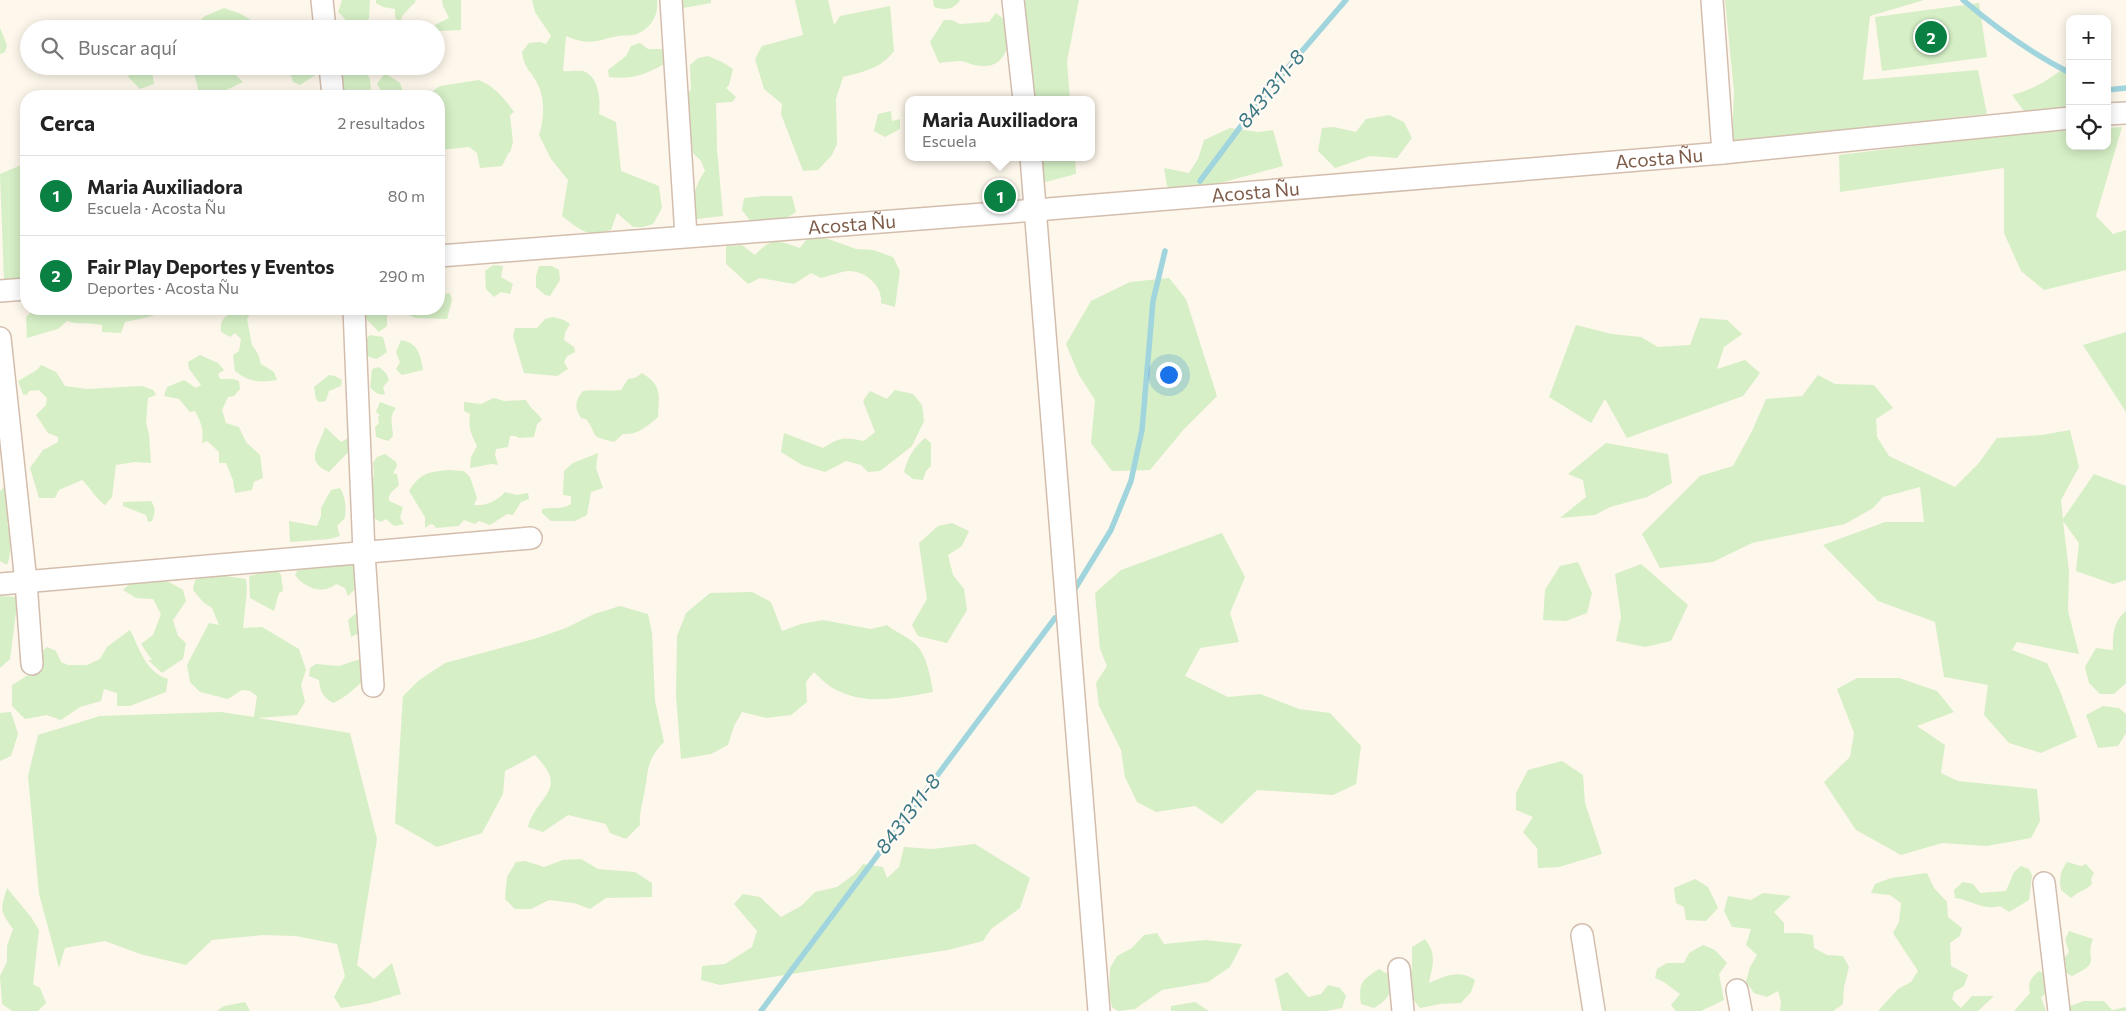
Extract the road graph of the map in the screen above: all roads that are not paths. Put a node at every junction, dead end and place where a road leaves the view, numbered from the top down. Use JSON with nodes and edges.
{"nodes":[{"id":1,"x":322,"y":0,"type":"edge"},
{"id":2,"x":671,"y":0,"type":"edge"},
{"id":3,"x":1013,"y":0,"type":"edge"},
{"id":4,"x":1712,"y":0,"type":"edge"},
{"id":5,"x":324,"y":20,"type":"edge"},
{"id":6,"x":331,"y":75,"type":"edge"},
{"id":7,"x":332,"y":90,"type":"edge"},
{"id":8,"x":1024,"y":96,"type":"edge"},
{"id":9,"x":2126,"y":113,"type":"edge"},
{"id":10,"x":2111,"y":114,"type":"edge"},
{"id":11,"x":2066,"y":118,"type":"edge"},
{"id":12,"x":1723,"y":153,"type":"junction"},
{"id":13,"x":1030,"y":161,"type":"edge"},
{"id":14,"x":1036,"y":210,"type":"junction"},
{"id":15,"x":686,"y":236,"type":"junction"},
{"id":16,"x":445,"y":256,"type":"edge"},
{"id":17,"x":20,"y":289,"type":"edge"},
{"id":18,"x":0,"y":291,"type":"edge"},
{"id":19,"x":354,"y":315,"type":"edge"},
{"id":20,"x":0,"y":338,"type":"edge"},
{"id":21,"x":531,"y":538,"type":"dead end"},
{"id":22,"x":364,"y":553,"type":"junction"},
{"id":23,"x":26,"y":582,"type":"junction"},
{"id":24,"x":0,"y":584,"type":"edge"},
{"id":25,"x":32,"y":664,"type":"dead end"},
{"id":26,"x":373,"y":686,"type":"dead end"},
{"id":27,"x":2044,"y":883,"type":"dead end"},
{"id":28,"x":1582,"y":935,"type":"dead end"},
{"id":29,"x":1399,"y":968,"type":"dead end"},
{"id":30,"x":1737,"y":990,"type":"dead end"},
{"id":31,"x":1099,"y":1011,"type":"edge"},
{"id":32,"x":1404,"y":1011,"type":"edge"},
{"id":33,"x":1594,"y":1011,"type":"edge"},
{"id":34,"x":1741,"y":1011,"type":"edge"},
{"id":35,"x":2059,"y":1011,"type":"edge"}],
"edges":[{"from":1,"to":5,"type":"street"},
{"from":2,"to":15,"type":"street"},
{"from":3,"to":8,"type":"street"},
{"from":4,"to":12,"type":"street"},
{"from":6,"to":7,"type":"street"},
{"from":9,"to":10,"type":"street"},
{"from":11,"to":12,"type":"street","name":"Acosta Ñu"},
{"from":12,"to":14,"type":"street","name":"Acosta Ñu"},
{"from":13,"to":14,"type":"street"},
{"from":14,"to":15,"type":"street","name":"Acosta Ñu"},
{"from":14,"to":31,"type":"street"},
{"from":15,"to":16,"type":"street","name":"Acosta Ñu"},
{"from":17,"to":18,"type":"street"},
{"from":19,"to":22,"type":"street"},
{"from":20,"to":23,"type":"street"},
{"from":21,"to":22,"type":"street"},
{"from":22,"to":23,"type":"street"},
{"from":22,"to":26,"type":"street"},
{"from":23,"to":24,"type":"street"},
{"from":23,"to":25,"type":"street"},
{"from":27,"to":35,"type":"street"},
{"from":28,"to":33,"type":"street"},
{"from":29,"to":32,"type":"street"},
{"from":30,"to":34,"type":"street"}]}
